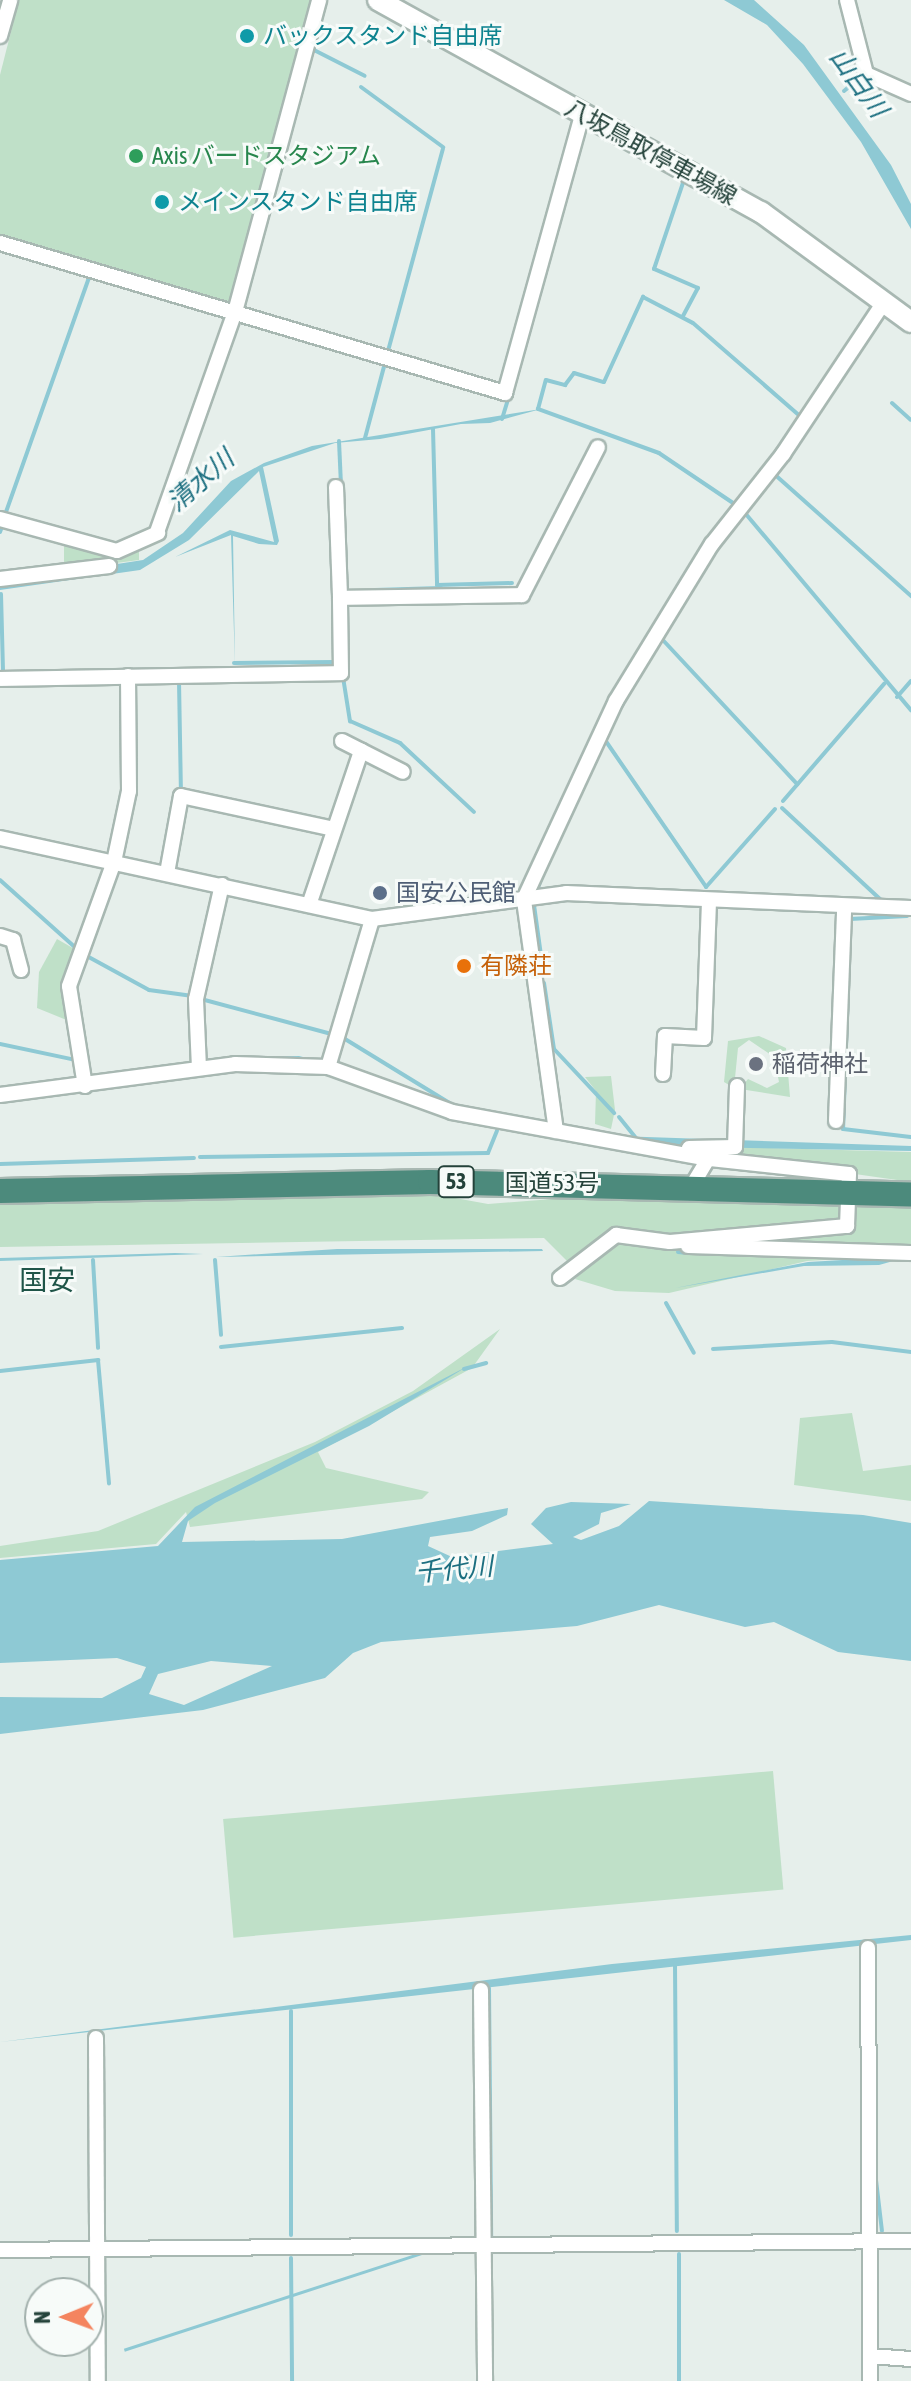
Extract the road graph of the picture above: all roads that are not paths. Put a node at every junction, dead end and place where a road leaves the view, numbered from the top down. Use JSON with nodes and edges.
{"nodes":[{"id":1,"x":10,"y":0,"type":"edge"},
{"id":2,"x":319,"y":0,"type":"edge"},
{"id":3,"x":378,"y":0,"type":"edge"},
{"id":4,"x":847,"y":0,"type":"edge"},
{"id":5,"x":0,"y":36,"type":"edge"},
{"id":6,"x":911,"y":94,"type":"edge"},
{"id":7,"x":582,"y":116,"type":"junction"},
{"id":8,"x":0,"y":243,"type":"edge"},
{"id":9,"x":884,"y":302,"type":"junction"},
{"id":10,"x":235,"y":312,"type":"junction"},
{"id":11,"x":910,"y":319,"type":"edge"},
{"id":12,"x":598,"y":447,"type":"dead end"},
{"id":13,"x":336,"y":487,"type":"dead end"},
{"id":14,"x":0,"y":519,"type":"edge"},
{"id":15,"x":109,"y":566,"type":"dead end"},
{"id":16,"x":0,"y":579,"type":"edge"},
{"id":17,"x":340,"y":598,"type":"junction"},
{"id":18,"x":128,"y":676,"type":"junction"},
{"id":19,"x":0,"y":679,"type":"edge"},
{"id":20,"x":342,"y":741,"type":"dead end"},
{"id":21,"x":361,"y":751,"type":"junction"},
{"id":22,"x":403,"y":772,"type":"dead end"},
{"id":23,"x":333,"y":829,"type":"junction"},
{"id":24,"x":0,"y":838,"type":"edge"},
{"id":25,"x":114,"y":862,"type":"junction"},
{"id":26,"x":167,"y":873,"type":"junction"},
{"id":27,"x":222,"y":885,"type":"junction"},
{"id":28,"x":524,"y":899,"type":"junction"},
{"id":29,"x":709,"y":901,"type":"junction"},
{"id":30,"x":309,"y":905,"type":"junction"},
{"id":31,"x":844,"y":908,"type":"junction"},
{"id":32,"x":911,"y":908,"type":"edge"},
{"id":33,"x":372,"y":919,"type":"junction"},
{"id":34,"x":0,"y":936,"type":"edge"},
{"id":35,"x":21,"y":970,"type":"dead end"},
{"id":36,"x":328,"y":1067,"type":"junction"},
{"id":37,"x":199,"y":1068,"type":"junction"},
{"id":38,"x":663,"y":1074,"type":"dead end"},
{"id":39,"x":85,"y":1086,"type":"junction"},
{"id":40,"x":737,"y":1086,"type":"dead end"},
{"id":41,"x":0,"y":1095,"type":"edge"},
{"id":42,"x":836,"y":1121,"type":"dead end"},
{"id":43,"x":556,"y":1131,"type":"junction"},
{"id":44,"x":644,"y":1145,"type":"junction"},
{"id":45,"x":708,"y":1159,"type":"junction"},
{"id":46,"x":693,"y":1184,"type":"junction"},
{"id":47,"x":849,"y":1190,"type":"junction"},
{"id":48,"x":0,"y":1191,"type":"edge"},
{"id":49,"x":911,"y":1195,"type":"edge"},
{"id":50,"x":670,"y":1242,"type":"junction"},
{"id":51,"x":911,"y":1253,"type":"edge"},
{"id":52,"x":560,"y":1278,"type":"dead end"},
{"id":53,"x":868,"y":1948,"type":"dead end"},
{"id":54,"x":481,"y":1990,"type":"dead end"},
{"id":55,"x":96,"y":2038,"type":"dead end"},
{"id":56,"x":871,"y":2241,"type":"junction"},
{"id":57,"x":911,"y":2241,"type":"edge"},
{"id":58,"x":483,"y":2246,"type":"junction"},
{"id":59,"x":97,"y":2248,"type":"junction"},
{"id":60,"x":0,"y":2250,"type":"edge"},
{"id":61,"x":870,"y":2356,"type":"junction"},
{"id":62,"x":911,"y":2359,"type":"edge"},
{"id":63,"x":98,"y":2381,"type":"edge"},
{"id":64,"x":485,"y":2381,"type":"edge"},
{"id":65,"x":870,"y":2381,"type":"edge"}],
"edges":[{"from":1,"to":5,"type":"street"},
{"from":2,"to":10,"type":"street"},
{"from":3,"to":7,"type":"main road","name":"八坂鳥取停車場線"},
{"from":4,"to":6,"type":"street"},
{"from":7,"to":9,"type":"main road","name":"八坂鳥取停車場線"},
{"from":7,"to":10,"type":"street"},
{"from":8,"to":10,"type":"street"},
{"from":9,"to":11,"type":"main road","name":"八坂鳥取停車場線"},
{"from":9,"to":28,"type":"street"},
{"from":10,"to":14,"type":"street"},
{"from":12,"to":17,"type":"street"},
{"from":13,"to":17,"type":"street"},
{"from":15,"to":16,"type":"street"},
{"from":17,"to":18,"type":"street"},
{"from":18,"to":19,"type":"street"},
{"from":18,"to":25,"type":"street"},
{"from":20,"to":21,"type":"street"},
{"from":21,"to":22,"type":"street"},
{"from":21,"to":23,"type":"street"},
{"from":23,"to":26,"type":"street"},
{"from":23,"to":30,"type":"street"},
{"from":24,"to":25,"type":"street"},
{"from":25,"to":26,"type":"street"},
{"from":25,"to":39,"type":"street"},
{"from":26,"to":27,"type":"street"},
{"from":27,"to":30,"type":"street"},
{"from":27,"to":37,"type":"street"},
{"from":28,"to":29,"type":"street"},
{"from":28,"to":33,"type":"street"},
{"from":28,"to":43,"type":"street"},
{"from":29,"to":31,"type":"street"},
{"from":29,"to":38,"type":"street"},
{"from":30,"to":33,"type":"street"},
{"from":31,"to":32,"type":"street"},
{"from":31,"to":42,"type":"street"},
{"from":33,"to":36,"type":"street"},
{"from":34,"to":35,"type":"street"},
{"from":36,"to":37,"type":"street"},
{"from":36,"to":43,"type":"street"},
{"from":37,"to":39,"type":"street"},
{"from":39,"to":41,"type":"street"},
{"from":40,"to":44,"type":"street"},
{"from":43,"to":44,"type":"street"},
{"from":44,"to":45,"type":"street"},
{"from":45,"to":46,"type":"street"},
{"from":45,"to":47,"type":"street"},
{"from":46,"to":47,"type":"highway","name":"国道53号","number":"53"},
{"from":46,"to":48,"type":"highway","name":"国道53号","number":"53"},
{"from":47,"to":49,"type":"highway","name":"国道53号","number":"53"},
{"from":47,"to":50,"type":"street"},
{"from":50,"to":51,"type":"street"},
{"from":50,"to":52,"type":"street"},
{"from":53,"to":56,"type":"street"},
{"from":54,"to":58,"type":"street"},
{"from":55,"to":59,"type":"street"},
{"from":56,"to":57,"type":"street"},
{"from":56,"to":58,"type":"street"},
{"from":56,"to":61,"type":"street"},
{"from":58,"to":59,"type":"street"},
{"from":58,"to":64,"type":"street"},
{"from":59,"to":60,"type":"street"},
{"from":59,"to":63,"type":"street"},
{"from":61,"to":62,"type":"street"},
{"from":61,"to":65,"type":"street"}]}
